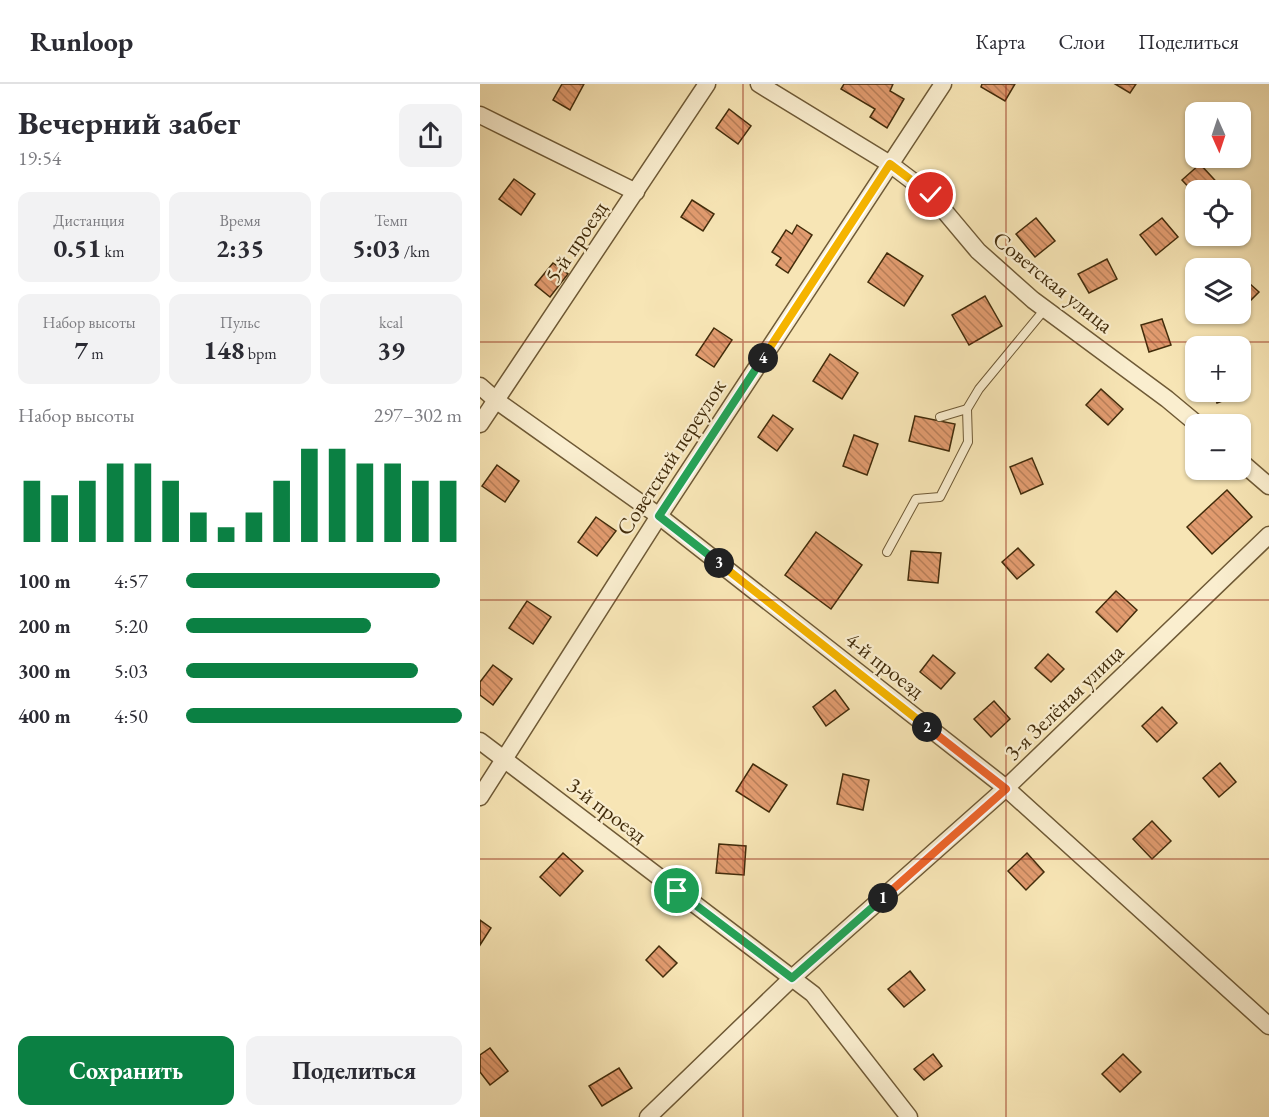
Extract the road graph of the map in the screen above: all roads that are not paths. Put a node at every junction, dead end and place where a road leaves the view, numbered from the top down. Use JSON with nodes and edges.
{"nodes":[{"id":1,"x":706,"y":84,"type":"edge"},
{"id":2,"x":759,"y":84,"type":"edge"},
{"id":3,"x":943,"y":84,"type":"edge"},
{"id":4,"x":480,"y":115,"type":"edge"},
{"id":5,"x":890,"y":164,"type":"junction"},
{"id":6,"x":636,"y":192,"type":"junction"},
{"id":7,"x":1046,"y":309,"type":"junction"},
{"id":8,"x":480,"y":386,"type":"edge"},
{"id":9,"x":497,"y":400,"type":"junction"},
{"id":10,"x":967,"y":409,"type":"junction"},
{"id":11,"x":1185,"y":414,"type":"edge"},
{"id":12,"x":940,"y":417,"type":"dead end"},
{"id":13,"x":480,"y":423,"type":"edge"},
{"id":14,"x":1251,"y":470,"type":"edge"},
{"id":15,"x":1269,"y":486,"type":"edge"},
{"id":16,"x":659,"y":516,"type":"junction"},
{"id":17,"x":1269,"y":535,"type":"edge"},
{"id":18,"x":887,"y":552,"type":"dead end"},
{"id":19,"x":480,"y":741,"type":"edge"},
{"id":20,"x":504,"y":759,"type":"junction"},
{"id":21,"x":1006,"y":789,"type":"junction"},
{"id":22,"x":480,"y":797,"type":"edge"},
{"id":23,"x":792,"y":978,"type":"junction"},
{"id":24,"x":1269,"y":1026,"type":"edge"},
{"id":25,"x":648,"y":1117,"type":"edge"},
{"id":26,"x":909,"y":1117,"type":"edge"}],
"edges":[{"from":1,"to":6,"type":"street","name":"5-й проезд"},
{"from":2,"to":5,"type":"street","name":"Советская улица"},
{"from":3,"to":5,"type":"street","name":"Советский переулок"},
{"from":4,"to":6,"type":"street"},
{"from":5,"to":7,"type":"street","name":"Советская улица"},
{"from":5,"to":16,"type":"street","name":"Советский переулок"},
{"from":6,"to":9,"type":"street","name":"5-й проезд"},
{"from":7,"to":10,"type":"lane"},
{"from":7,"to":11,"type":"street","name":"Советская улица"},
{"from":8,"to":9,"type":"street","name":"4-й проезд"},
{"from":9,"to":13,"type":"street","name":"5-й проезд"},
{"from":9,"to":16,"type":"street","name":"4-й проезд"},
{"from":10,"to":12,"type":"lane"},
{"from":10,"to":18,"type":"lane"},
{"from":14,"to":15,"type":"street"},
{"from":16,"to":20,"type":"street","name":"Советский переулок"},
{"from":16,"to":21,"type":"street","name":"4-й проезд"},
{"from":17,"to":21,"type":"street","name":"3-я Зелёная улица"},
{"from":19,"to":20,"type":"street","name":"3-й проезд"},
{"from":20,"to":22,"type":"street","name":"Советский переулок"},
{"from":20,"to":23,"type":"street","name":"3-й проезд"},
{"from":21,"to":23,"type":"street","name":"3-я Зелёная улица"},
{"from":21,"to":24,"type":"street","name":"4-й проезд"},
{"from":23,"to":25,"type":"street","name":"3-я Зелёная улица"},
{"from":23,"to":26,"type":"street","name":"3-й проезд"}]}
